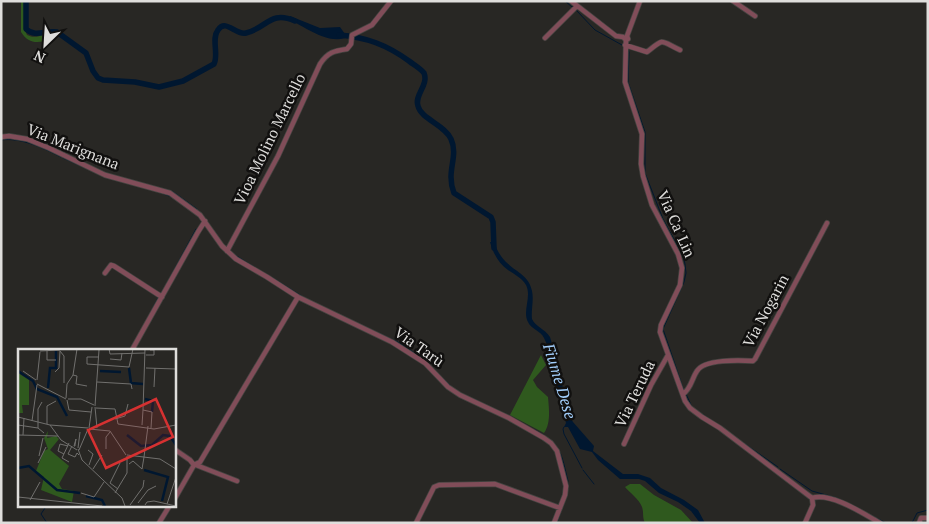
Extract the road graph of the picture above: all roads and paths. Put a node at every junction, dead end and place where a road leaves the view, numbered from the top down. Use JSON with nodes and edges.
{"nodes":[{"id":1,"x":391,"y":1,"type":"edge"},
{"id":2,"x":571,"y":1,"type":"edge"},
{"id":3,"x":640,"y":1,"type":"edge"},
{"id":4,"x":733,"y":1,"type":"edge"},
{"id":5,"x":576,"y":8,"type":"junction"},
{"id":6,"x":755,"y":16,"type":"dead end"},
{"id":7,"x":545,"y":38,"type":"dead end"},
{"id":8,"x":625,"y":40,"type":"junction"},
{"id":9,"x":680,"y":50,"type":"dead end"},
{"id":10,"x":1,"y":137,"type":"edge"},
{"id":11,"x":205,"y":221,"type":"junction"},
{"id":12,"x":827,"y":223,"type":"dead end"},
{"id":13,"x":227,"y":251,"type":"junction"},
{"id":14,"x":105,"y":273,"type":"dead end"},
{"id":15,"x":162,"y":297,"type":"junction"},
{"id":16,"x":298,"y":297,"type":"junction"},
{"id":17,"x":133,"y":349,"type":"edge"},
{"id":18,"x":668,"y":355,"type":"junction"},
{"id":19,"x":684,"y":393,"type":"junction"},
{"id":20,"x":624,"y":444,"type":"dead end"},
{"id":21,"x":175,"y":450,"type":"edge"},
{"id":22,"x":195,"y":465,"type":"junction"},
{"id":23,"x":237,"y":481,"type":"dead end"},
{"id":24,"x":175,"y":498,"type":"edge"},
{"id":25,"x":812,"y":498,"type":"junction"},
{"id":26,"x":169,"y":506,"type":"edge"},
{"id":27,"x":560,"y":508,"type":"junction"},
{"id":28,"x":928,"y":518,"type":"edge"},
{"id":29,"x":159,"y":523,"type":"edge"},
{"id":30,"x":416,"y":523,"type":"edge"},
{"id":31,"x":554,"y":523,"type":"edge"},
{"id":32,"x":805,"y":523,"type":"edge"},
{"id":33,"x":880,"y":523,"type":"edge"},
{"id":34,"x":919,"y":523,"type":"edge"}],
"edges":[{"from":1,"to":13,"type":"street","name":"Vioa Molino Marcello"},
{"from":2,"to":5,"type":"street"},
{"from":3,"to":8,"type":"street","name":"Via Ca' Lin"},
{"from":4,"to":6,"type":"street"},
{"from":5,"to":7,"type":"street"},
{"from":5,"to":8,"type":"street"},
{"from":8,"to":9,"type":"street"},
{"from":8,"to":18,"type":"street","name":"Via Ca' Lin"},
{"from":10,"to":11,"type":"street","name":"Via Marignana"},
{"from":11,"to":13,"type":"street","name":"Via Tarù"},
{"from":11,"to":15,"type":"street"},
{"from":12,"to":19,"type":"street","name":"Via Nogarin"},
{"from":13,"to":16,"type":"street","name":"Via Tarù"},
{"from":14,"to":15,"type":"street"},
{"from":15,"to":17,"type":"street"},
{"from":16,"to":22,"type":"street"},
{"from":16,"to":27,"type":"street","name":"Via Tarù"},
{"from":18,"to":19,"type":"street","name":"Via Ca' Lin"},
{"from":18,"to":20,"type":"street","name":"Via Teruda"},
{"from":19,"to":25,"type":"street","name":"Via Ca' Lin"},
{"from":21,"to":22,"type":"street"},
{"from":22,"to":23,"type":"street"},
{"from":22,"to":24,"type":"street"},
{"from":25,"to":32,"type":"street"},
{"from":25,"to":33,"type":"street"},
{"from":26,"to":29,"type":"street"},
{"from":27,"to":30,"type":"street"},
{"from":27,"to":31,"type":"street","name":"Via Tarù"},
{"from":28,"to":34,"type":"street"}]}
